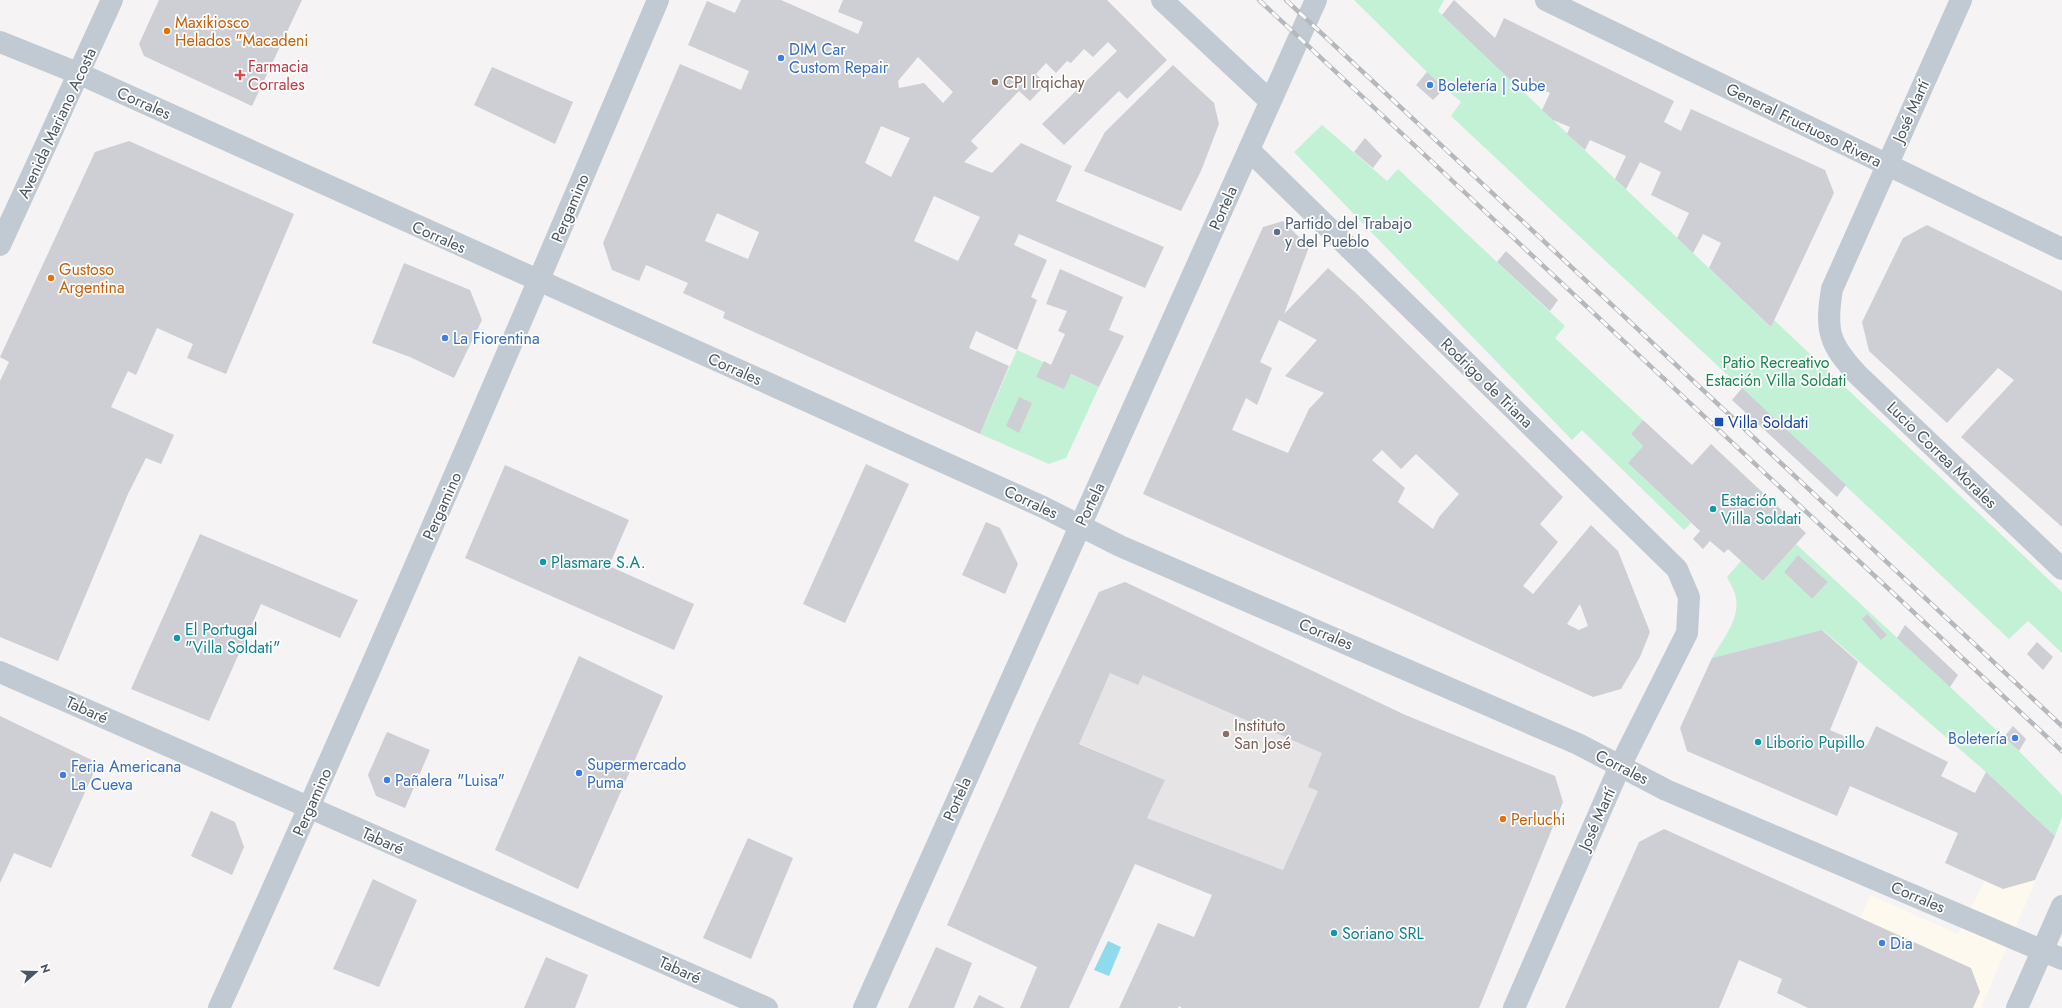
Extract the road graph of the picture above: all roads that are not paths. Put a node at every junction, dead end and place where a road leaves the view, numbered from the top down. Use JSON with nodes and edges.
{"nodes":[{"id":1,"x":112,"y":0,"type":"edge"},
{"id":2,"x":658,"y":0,"type":"edge"},
{"id":3,"x":1162,"y":0,"type":"edge"},
{"id":4,"x":1316,"y":0,"type":"edge"},
{"id":5,"x":1546,"y":0,"type":"edge"},
{"id":6,"x":1961,"y":0,"type":"edge"},
{"id":7,"x":0,"y":42,"type":"edge"},
{"id":8,"x":80,"y":74,"type":"junction"},
{"id":9,"x":1270,"y":101,"type":"junction"},
{"id":10,"x":1249,"y":150,"type":"junction"},
{"id":11,"x":1887,"y":165,"type":"junction"},
{"id":12,"x":0,"y":245,"type":"edge"},
{"id":13,"x":2062,"y":249,"type":"edge"},
{"id":14,"x":539,"y":282,"type":"junction"},
{"id":15,"x":1830,"y":335,"type":"joint"},
{"id":16,"x":1080,"y":525,"type":"junction"},
{"id":17,"x":2062,"y":569,"type":"edge"},
{"id":18,"x":1687,"y":633,"type":"joint"},
{"id":19,"x":0,"y":672,"type":"edge"},
{"id":20,"x":1620,"y":766,"type":"junction"},
{"id":21,"x":309,"y":808,"type":"junction"},
{"id":22,"x":2062,"y":906,"type":"edge"},
{"id":23,"x":2043,"y":950,"type":"junction"},
{"id":24,"x":2062,"y":959,"type":"edge"},
{"id":25,"x":219,"y":1008,"type":"edge"},
{"id":26,"x":767,"y":1008,"type":"edge"},
{"id":27,"x":864,"y":1008,"type":"edge"},
{"id":28,"x":1514,"y":1008,"type":"edge"},
{"id":29,"x":2017,"y":1008,"type":"edge"}],
"edges":[{"from":1,"to":8,"type":"street","name":"Avenida Mariano Acosta"},
{"from":2,"to":14,"type":"street","name":"Pergamino"},
{"from":3,"to":9,"type":"street"},
{"from":4,"to":9,"type":"street","name":"Portela"},
{"from":5,"to":11,"type":"street","name":"General Fructuoso Rivera"},
{"from":6,"to":11,"type":"street","name":"José Martí"},
{"from":7,"to":8,"type":"street","name":"Corrales"},
{"from":8,"to":12,"type":"street","name":"Avenida Mariano Acosta"},
{"from":8,"to":14,"type":"street","name":"Corrales"},
{"from":9,"to":10,"type":"street","name":"Portela"},
{"from":10,"to":16,"type":"street","name":"Portela"},
{"from":10,"to":18,"type":"street","name":"Rodrigo de Triana"},
{"from":11,"to":13,"type":"street","name":"General Fructuoso Rivera"},
{"from":11,"to":15,"type":"street","name":"José Martí"},
{"from":14,"to":16,"type":"street","name":"Corrales"},
{"from":14,"to":21,"type":"street","name":"Pergamino"},
{"from":15,"to":17,"type":"street","name":"Lucio Correa Morales"},
{"from":16,"to":20,"type":"street","name":"Corrales"},
{"from":16,"to":27,"type":"street","name":"Portela"},
{"from":18,"to":20,"type":"street","name":"José Martí"},
{"from":19,"to":21,"type":"street","name":"Tabaré"},
{"from":20,"to":23,"type":"street","name":"Corrales"},
{"from":20,"to":28,"type":"street","name":"José Martí"},
{"from":21,"to":25,"type":"street","name":"Pergamino"},
{"from":21,"to":26,"type":"street","name":"Tabaré"},
{"from":22,"to":23,"type":"street"},
{"from":23,"to":24,"type":"street","name":"Corrales"},
{"from":23,"to":29,"type":"street"}]}
